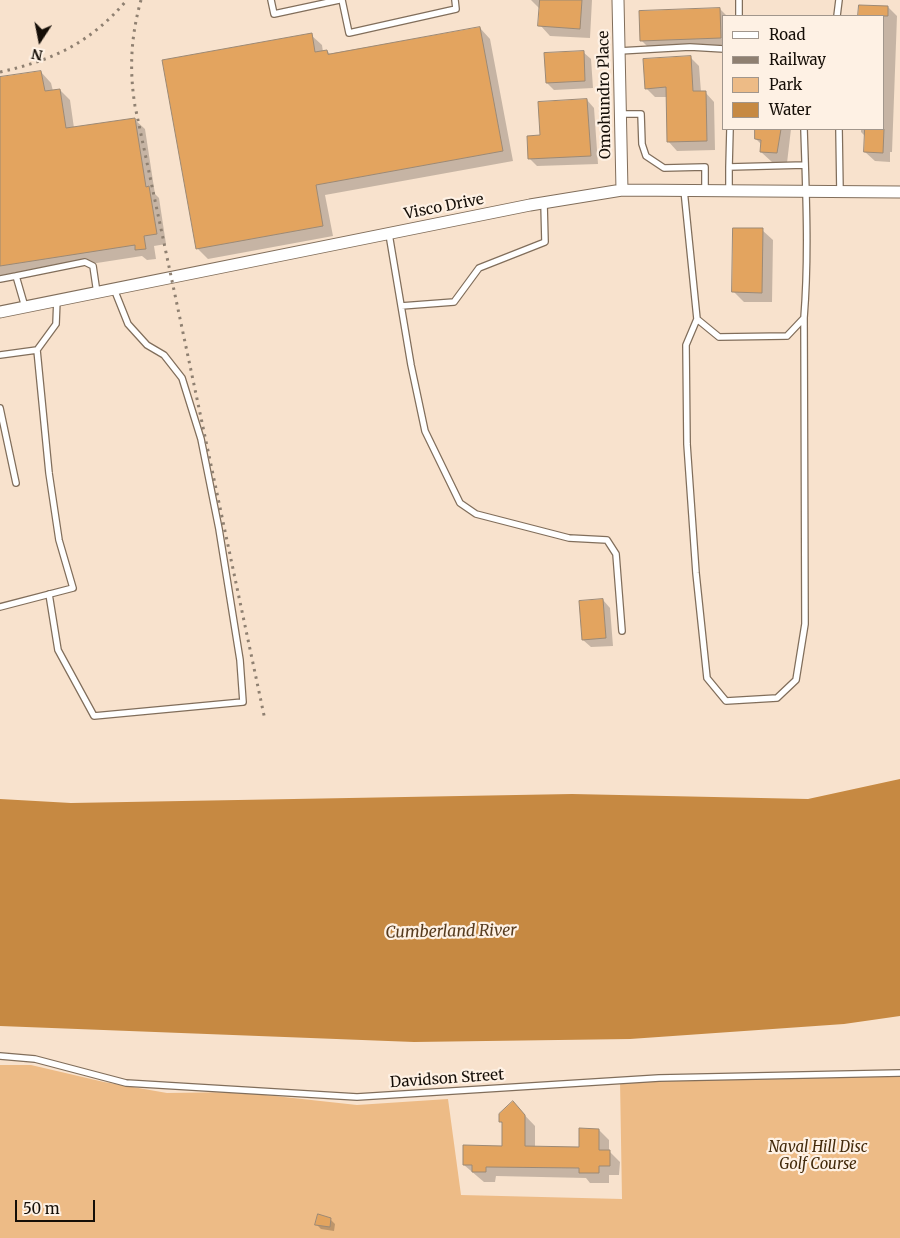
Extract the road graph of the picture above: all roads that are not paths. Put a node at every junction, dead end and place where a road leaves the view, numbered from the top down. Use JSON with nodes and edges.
{"nodes":[{"id":1,"x":271,"y":0,"type":"edge"},
{"id":2,"x":340,"y":0,"type":"edge"},
{"id":3,"x":454,"y":0,"type":"edge"},
{"id":4,"x":618,"y":0,"type":"edge"},
{"id":5,"x":740,"y":0,"type":"edge"},
{"id":6,"x":839,"y":0,"type":"edge"},
{"id":7,"x":739,"y":15,"type":"edge"},
{"id":8,"x":837,"y":15,"type":"edge"},
{"id":9,"x":722,"y":49,"type":"edge"},
{"id":10,"x":619,"y":51,"type":"junction"},
{"id":11,"x":620,"y":114,"type":"junction"},
{"id":12,"x":730,"y":130,"type":"edge"},
{"id":13,"x":804,"y":130,"type":"edge"},
{"id":14,"x":839,"y":130,"type":"edge"},
{"id":15,"x":805,"y":165,"type":"junction"},
{"id":16,"x":729,"y":167,"type":"junction"},
{"id":17,"x":622,"y":190,"type":"junction"},
{"id":18,"x":684,"y":190,"type":"junction"},
{"id":19,"x":705,"y":190,"type":"junction"},
{"id":20,"x":729,"y":191,"type":"junction"},
{"id":21,"x":806,"y":191,"type":"junction"},
{"id":22,"x":840,"y":192,"type":"junction"},
{"id":23,"x":900,"y":192,"type":"edge"},
{"id":24,"x":544,"y":203,"type":"junction"},
{"id":25,"x":389,"y":234,"type":"junction"},
{"id":26,"x":16,"y":276,"type":"junction"},
{"id":27,"x":0,"y":279,"type":"edge"},
{"id":28,"x":114,"y":289,"type":"junction"},
{"id":29,"x":97,"y":293,"type":"junction"},
{"id":30,"x":57,"y":299,"type":"junction"},
{"id":31,"x":401,"y":306,"type":"junction"},
{"id":32,"x":25,"y":307,"type":"junction"},
{"id":33,"x":0,"y":312,"type":"edge"},
{"id":34,"x":804,"y":318,"type":"junction"},
{"id":35,"x":697,"y":319,"type":"junction"},
{"id":36,"x":37,"y":350,"type":"junction"},
{"id":37,"x":0,"y":355,"type":"edge"},
{"id":38,"x":0,"y":408,"type":"edge"},
{"id":39,"x":16,"y":483,"type":"dead end"},
{"id":40,"x":49,"y":594,"type":"junction"},
{"id":41,"x":0,"y":607,"type":"edge"},
{"id":42,"x":622,"y":631,"type":"dead end"},
{"id":43,"x":0,"y":1056,"type":"edge"},
{"id":44,"x":900,"y":1073,"type":"edge"}],
"edges":[{"from":1,"to":2,"type":"lane"},
{"from":2,"to":3,"type":"lane"},
{"from":4,"to":10,"type":"street","name":"Omohundro Place"},
{"from":5,"to":7,"type":"lane"},
{"from":6,"to":8,"type":"lane"},
{"from":9,"to":10,"type":"lane"},
{"from":10,"to":11,"type":"street","name":"Omohundro Place"},
{"from":11,"to":17,"type":"street","name":"Omohundro Place"},
{"from":11,"to":19,"type":"lane"},
{"from":12,"to":16,"type":"lane"},
{"from":13,"to":15,"type":"lane"},
{"from":14,"to":22,"type":"lane"},
{"from":15,"to":16,"type":"lane"},
{"from":15,"to":21,"type":"lane"},
{"from":16,"to":20,"type":"lane"},
{"from":17,"to":18,"type":"street","name":"Visco Drive"},
{"from":17,"to":24,"type":"street","name":"Visco Drive"},
{"from":18,"to":19,"type":"street","name":"Visco Drive"},
{"from":18,"to":35,"type":"lane"},
{"from":19,"to":20,"type":"street","name":"Visco Drive"},
{"from":20,"to":21,"type":"street","name":"Visco Drive"},
{"from":21,"to":22,"type":"street","name":"Visco Drive"},
{"from":21,"to":34,"type":"lane"},
{"from":22,"to":23,"type":"street","name":"Visco Drive"},
{"from":24,"to":25,"type":"street","name":"Visco Drive"},
{"from":24,"to":31,"type":"lane"},
{"from":25,"to":28,"type":"street","name":"Visco Drive"},
{"from":25,"to":31,"type":"lane"},
{"from":26,"to":27,"type":"lane"},
{"from":26,"to":29,"type":"lane"},
{"from":26,"to":32,"type":"lane"},
{"from":28,"to":29,"type":"street","name":"Visco Drive"},
{"from":28,"to":40,"type":"lane"},
{"from":29,"to":30,"type":"street","name":"Visco Drive"},
{"from":30,"to":32,"type":"street","name":"Visco Drive"},
{"from":30,"to":36,"type":"lane"},
{"from":31,"to":42,"type":"lane"},
{"from":32,"to":33,"type":"street","name":"Visco Drive"},
{"from":34,"to":35,"type":"lane"},
{"from":34,"to":35,"type":"lane"},
{"from":36,"to":37,"type":"lane"},
{"from":36,"to":40,"type":"lane"},
{"from":38,"to":39,"type":"lane"},
{"from":40,"to":41,"type":"lane"},
{"from":43,"to":44,"type":"lane","name":"Davidson Street"}]}
